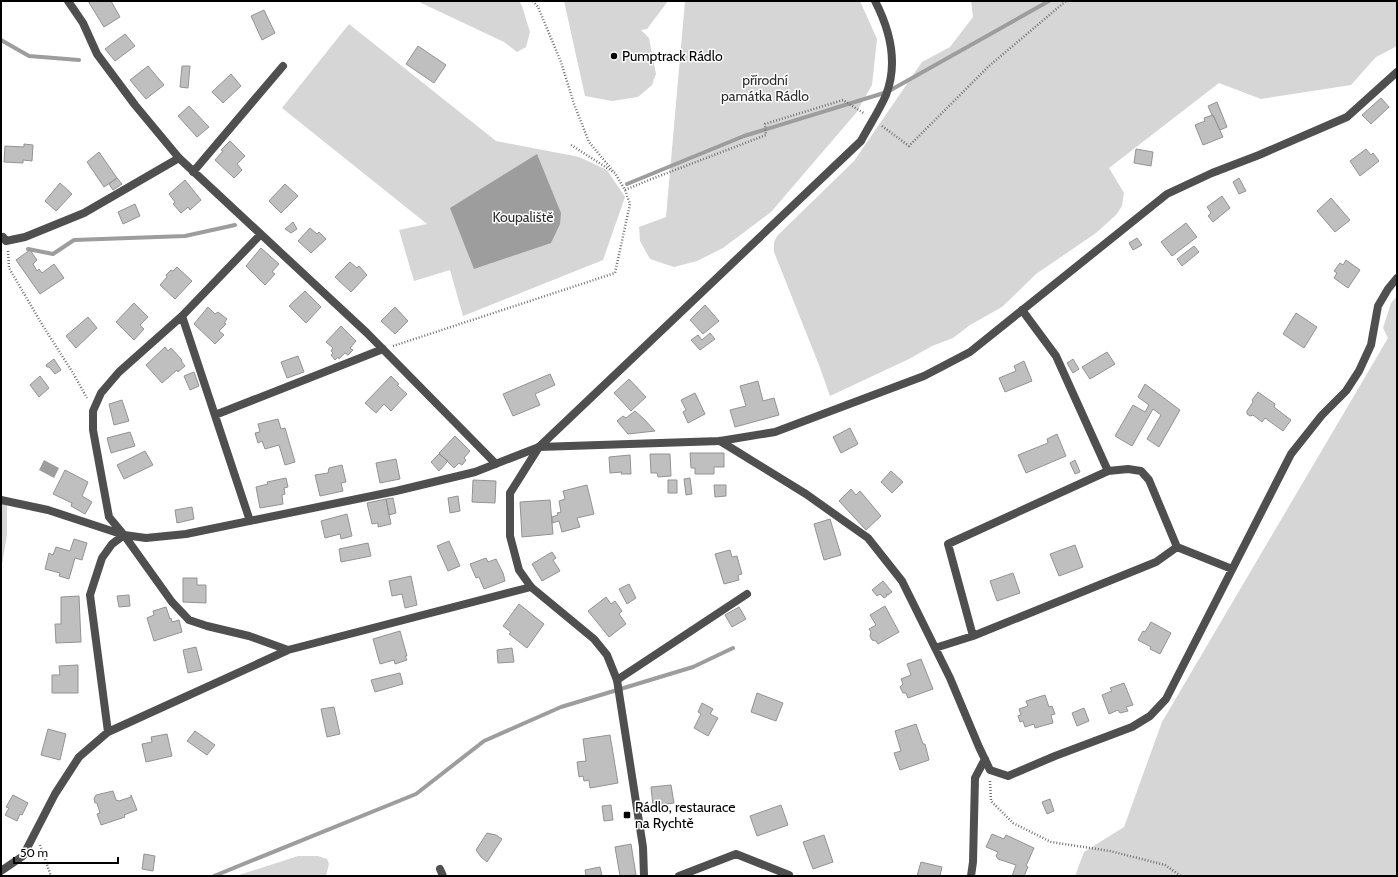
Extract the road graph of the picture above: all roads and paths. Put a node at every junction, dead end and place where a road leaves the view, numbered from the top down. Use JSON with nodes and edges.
{"nodes":[{"id":1,"x":68,"y":1,"type":"edge"},
{"id":2,"x":533,"y":1,"type":"edge"},
{"id":3,"x":875,"y":1,"type":"edge"},
{"id":4,"x":1066,"y":1,"type":"edge"},
{"id":5,"x":282,"y":66,"type":"dead end"},
{"id":6,"x":1397,"y":72,"type":"edge"},
{"id":7,"x":873,"y":120,"type":"junction"},
{"id":8,"x":571,"y":145,"type":"dead end"},
{"id":9,"x":179,"y":158,"type":"junction"},
{"id":10,"x":193,"y":172,"type":"junction"},
{"id":11,"x":615,"y":173,"type":"junction"},
{"id":12,"x":626,"y":190,"type":"junction"},
{"id":13,"x":260,"y":235,"type":"junction"},
{"id":14,"x":5,"y":239,"type":"joint"},
{"id":15,"x":1397,"y":278,"type":"edge"},
{"id":16,"x":1022,"y":310,"type":"junction"},
{"id":17,"x":182,"y":316,"type":"junction"},
{"id":18,"x":383,"y":349,"type":"junction"},
{"id":19,"x":93,"y":411,"type":"junction"},
{"id":20,"x":215,"y":415,"type":"junction"},
{"id":21,"x":720,"y":441,"type":"junction"},
{"id":22,"x":539,"y":447,"type":"junction"},
{"id":23,"x":496,"y":464,"type":"junction"},
{"id":24,"x":1108,"y":471,"type":"junction"},
{"id":25,"x":1,"y":500,"type":"edge"},
{"id":26,"x":250,"y":521,"type":"junction"},
{"id":27,"x":124,"y":535,"type":"junction"},
{"id":28,"x":1177,"y":547,"type":"junction"},
{"id":29,"x":1232,"y":569,"type":"junction"},
{"id":30,"x":531,"y":587,"type":"junction"},
{"id":31,"x":747,"y":594,"type":"dead end"},
{"id":32,"x":973,"y":636,"type":"junction"},
{"id":33,"x":935,"y":648,"type":"junction"},
{"id":34,"x":288,"y":650,"type":"junction"},
{"id":35,"x":617,"y":680,"type":"junction"},
{"id":36,"x":108,"y":732,"type":"junction"},
{"id":37,"x":985,"y":760,"type":"junction"},
{"id":38,"x":990,"y":770,"type":"junction"},
{"id":39,"x":36,"y":833,"type":"junction"},
{"id":40,"x":1,"y":871,"type":"edge"},
{"id":41,"x":789,"y":875,"type":"edge"},
{"id":42,"x":51,"y":876,"type":"edge"},
{"id":43,"x":644,"y":876,"type":"edge"},
{"id":44,"x":679,"y":876,"type":"edge"},
{"id":45,"x":971,"y":876,"type":"edge"},
{"id":46,"x":1181,"y":876,"type":"edge"}],
"edges":[{"from":1,"to":9,"type":"street"},
{"from":2,"to":11,"type":"path"},
{"from":3,"to":7,"type":"street"},
{"from":4,"to":7,"type":"path"},
{"from":5,"to":10,"type":"street"},
{"from":6,"to":16,"type":"street"},
{"from":7,"to":12,"type":"path"},
{"from":7,"to":22,"type":"street"},
{"from":8,"to":11,"type":"path"},
{"from":9,"to":10,"type":"street"},
{"from":9,"to":14,"type":"street"},
{"from":10,"to":13,"type":"street"},
{"from":11,"to":12,"type":"path"},
{"from":12,"to":18,"type":"path"},
{"from":13,"to":17,"type":"street"},
{"from":13,"to":18,"type":"street"},
{"from":14,"to":19,"type":"path"},
{"from":15,"to":29,"type":"street"},
{"from":16,"to":21,"type":"street"},
{"from":16,"to":24,"type":"street"},
{"from":17,"to":19,"type":"street"},
{"from":17,"to":20,"type":"street"},
{"from":18,"to":20,"type":"street"},
{"from":18,"to":23,"type":"street"},
{"from":19,"to":27,"type":"street"},
{"from":20,"to":26,"type":"street"},
{"from":21,"to":22,"type":"street"},
{"from":21,"to":33,"type":"street"},
{"from":22,"to":23,"type":"street"},
{"from":22,"to":30,"type":"street"},
{"from":23,"to":26,"type":"street"},
{"from":24,"to":28,"type":"street"},
{"from":24,"to":32,"type":"street"},
{"from":25,"to":27,"type":"street"},
{"from":26,"to":27,"type":"street"},
{"from":27,"to":34,"type":"street"},
{"from":27,"to":36,"type":"street"},
{"from":28,"to":29,"type":"street"},
{"from":28,"to":32,"type":"street"},
{"from":29,"to":38,"type":"street"},
{"from":30,"to":34,"type":"street"},
{"from":30,"to":35,"type":"street"},
{"from":31,"to":35,"type":"street"},
{"from":32,"to":33,"type":"street"},
{"from":33,"to":37,"type":"street"},
{"from":34,"to":36,"type":"street"},
{"from":35,"to":43,"type":"street"},
{"from":36,"to":39,"type":"street"},
{"from":37,"to":38,"type":"street"},
{"from":37,"to":45,"type":"street"},
{"from":38,"to":46,"type":"path"},
{"from":39,"to":40,"type":"street"},
{"from":39,"to":42,"type":"path"},
{"from":41,"to":44,"type":"street"}]}
